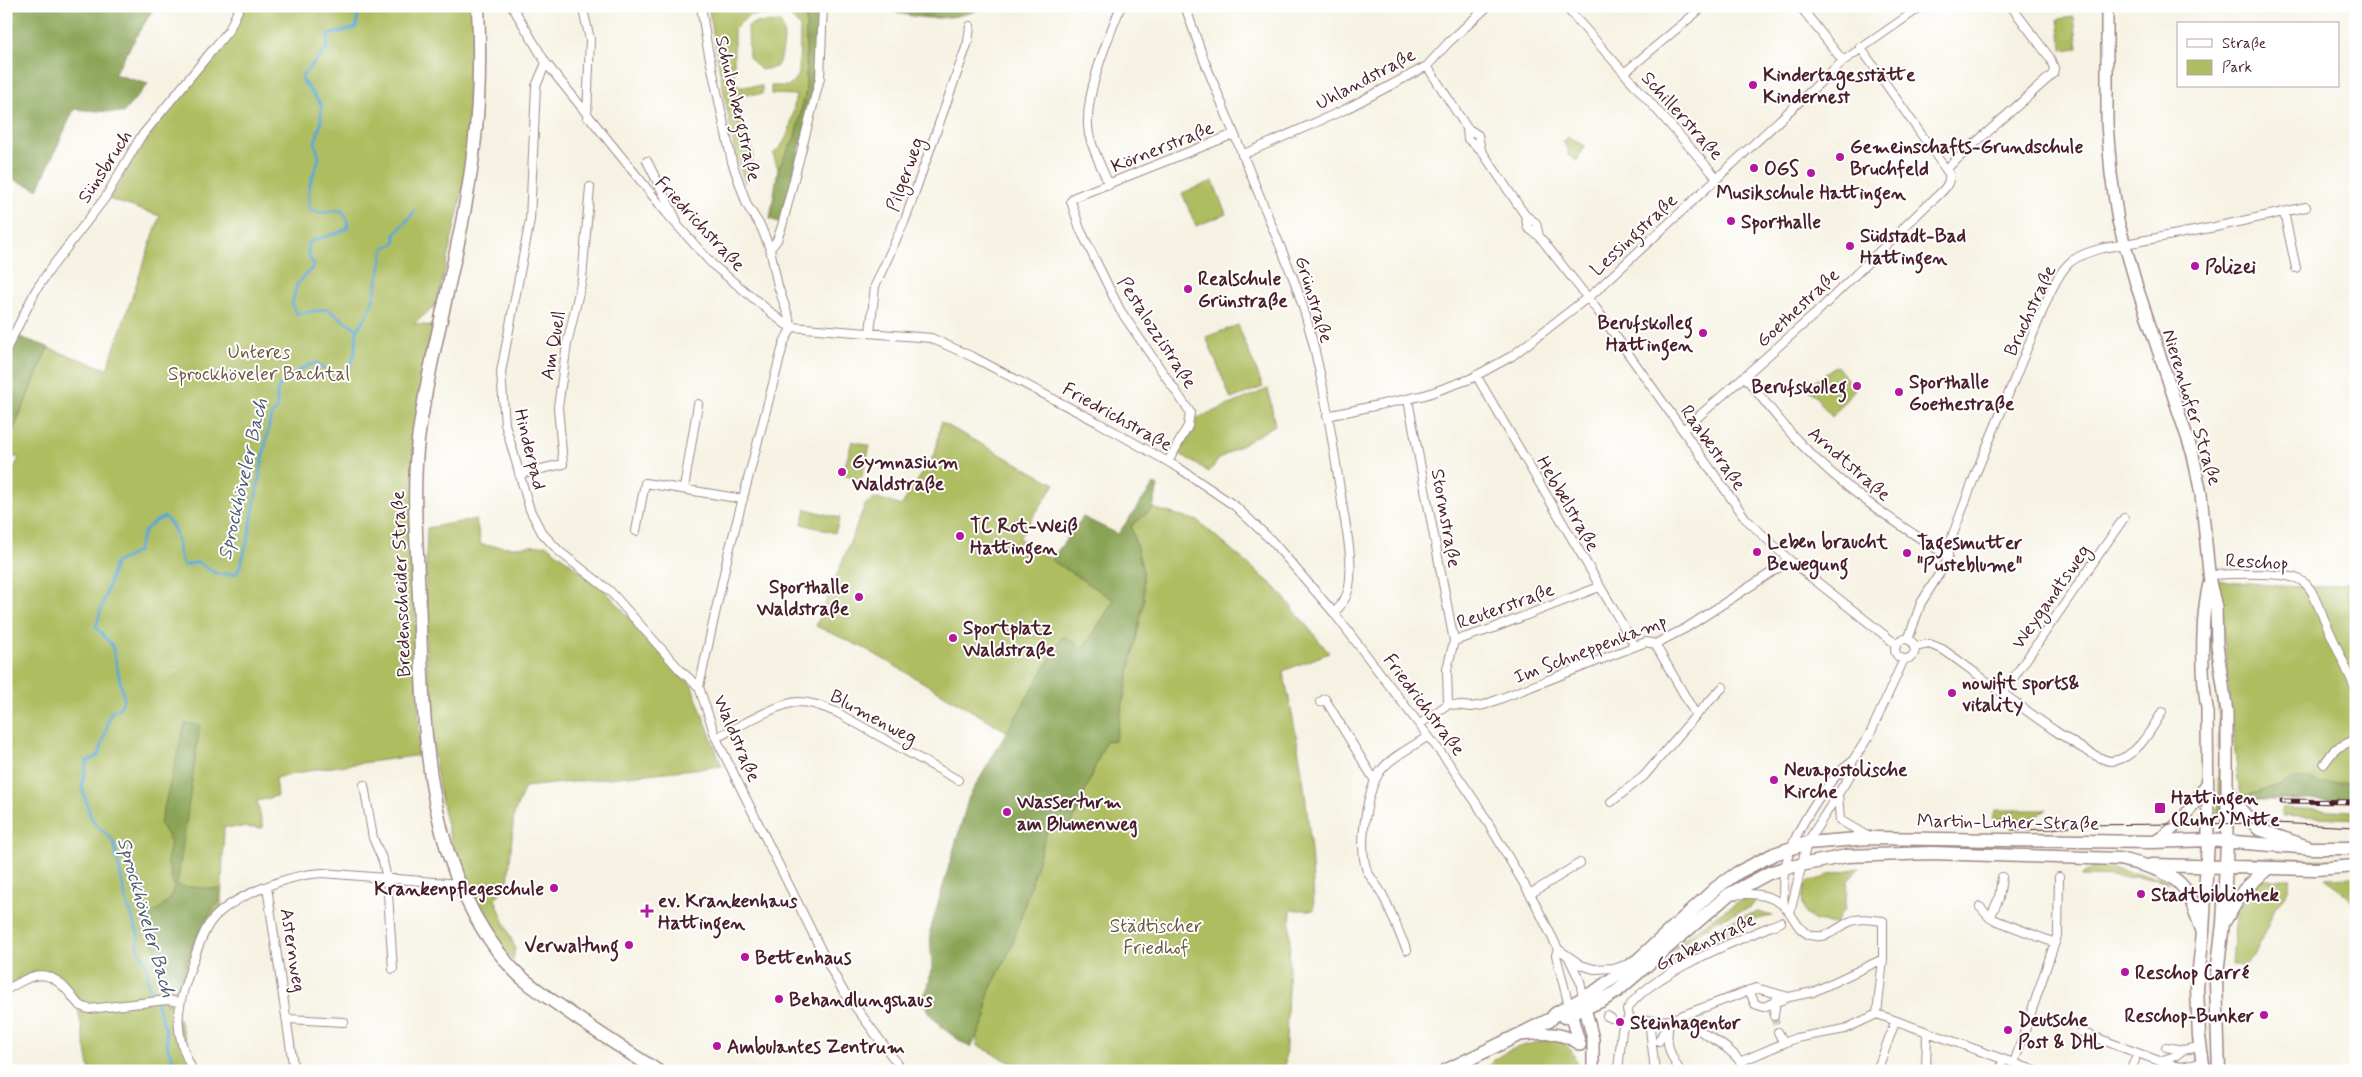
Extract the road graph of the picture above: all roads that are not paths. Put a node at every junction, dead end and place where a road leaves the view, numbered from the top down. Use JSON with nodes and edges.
{"nodes":[{"id":1,"x":240,"y":6,"type":"edge"},
{"id":2,"x":478,"y":6,"type":"edge"},
{"id":3,"x":512,"y":6,"type":"edge"},
{"id":4,"x":582,"y":6,"type":"edge"},
{"id":5,"x":701,"y":6,"type":"edge"},
{"id":6,"x":823,"y":6,"type":"edge"},
{"id":7,"x":1121,"y":6,"type":"edge"},
{"id":8,"x":1186,"y":6,"type":"edge"},
{"id":9,"x":1488,"y":6,"type":"edge"},
{"id":10,"x":1565,"y":6,"type":"edge"},
{"id":11,"x":1704,"y":6,"type":"edge"},
{"id":12,"x":1800,"y":6,"type":"edge"},
{"id":13,"x":1922,"y":6,"type":"edge"},
{"id":14,"x":2011,"y":6,"type":"edge"},
{"id":15,"x":2107,"y":6,"type":"edge"},
{"id":16,"x":970,"y":26,"type":"dead end"},
{"id":17,"x":1860,"y":47,"type":"junction"},
{"id":18,"x":1842,"y":61,"type":"junction"},
{"id":19,"x":546,"y":63,"type":"junction"},
{"id":20,"x":1427,"y":66,"type":"junction"},
{"id":21,"x":1624,"y":73,"type":"junction"},
{"id":22,"x":587,"y":117,"type":"junction"},
{"id":23,"x":1234,"y":134,"type":"junction"},
{"id":24,"x":1242,"y":155,"type":"junction"},
{"id":25,"x":647,"y":161,"type":"dead end"},
{"id":26,"x":1946,"y":169,"type":"junction"},
{"id":27,"x":1717,"y":178,"type":"junction"},
{"id":28,"x":1109,"y":185,"type":"junction"},
{"id":29,"x":590,"y":187,"type":"dead end"},
{"id":30,"x":2306,"y":207,"type":"dead end"},
{"id":31,"x":2284,"y":212,"type":"junction"},
{"id":32,"x":681,"y":230,"type":"junction"},
{"id":33,"x":2124,"y":245,"type":"junction"},
{"id":34,"x":770,"y":249,"type":"junction"},
{"id":35,"x":2296,"y":268,"type":"dead end"},
{"id":36,"x":1586,"y":299,"type":"junction"},
{"id":37,"x":792,"y":327,"type":"junction"},
{"id":38,"x":870,"y":333,"type":"junction"},
{"id":39,"x":6,"y":350,"type":"edge"},
{"id":40,"x":1476,"y":375,"type":"junction"},
{"id":41,"x":1745,"y":377,"type":"junction"},
{"id":42,"x":1408,"y":400,"type":"junction"},
{"id":43,"x":698,"y":404,"type":"dead end"},
{"id":44,"x":1327,"y":416,"type":"junction"},
{"id":45,"x":1683,"y":430,"type":"junction"},
{"id":46,"x":1168,"y":462,"type":"junction"},
{"id":47,"x":519,"y":474,"type":"junction"},
{"id":48,"x":684,"y":488,"type":"junction"},
{"id":49,"x":743,"y":499,"type":"junction"},
{"id":50,"x":2124,"y":518,"type":"dead end"},
{"id":51,"x":636,"y":531,"type":"dead end"},
{"id":52,"x":1948,"y":556,"type":"junction"},
{"id":53,"x":1788,"y":559,"type":"junction"},
{"id":54,"x":2209,"y":579,"type":"junction"},
{"id":55,"x":1599,"y":587,"type":"junction"},
{"id":56,"x":1334,"y":613,"type":"junction"},
{"id":57,"x":1908,"y":640,"type":"junction"},
{"id":58,"x":1454,"y":641,"type":"junction"},
{"id":59,"x":1655,"y":644,"type":"junction"},
{"id":60,"x":1897,"y":645,"type":"junction"},
{"id":61,"x":1635,"y":646,"type":"junction"},
{"id":62,"x":1914,"y":647,"type":"junction"},
{"id":63,"x":1904,"y":659,"type":"junction"},
{"id":64,"x":1723,"y":686,"type":"dead end"},
{"id":65,"x":699,"y":687,"type":"junction"},
{"id":66,"x":2356,"y":690,"type":"edge"},
{"id":67,"x":2002,"y":693,"type":"junction"},
{"id":68,"x":1320,"y":702,"type":"dead end"},
{"id":69,"x":1448,"y":704,"type":"junction"},
{"id":70,"x":2162,"y":712,"type":"dead end"},
{"id":71,"x":1697,"y":714,"type":"junction"},
{"id":72,"x":1420,"y":724,"type":"junction"},
{"id":73,"x":1428,"y":736,"type":"junction"},
{"id":74,"x":716,"y":738,"type":"junction"},
{"id":75,"x":2356,"y":739,"type":"edge"},
{"id":76,"x":1852,"y":762,"type":"junction"},
{"id":77,"x":2324,"y":764,"type":"dead end"},
{"id":78,"x":958,"y":780,"type":"dead end"},
{"id":79,"x":1374,"y":781,"type":"junction"},
{"id":80,"x":364,"y":785,"type":"dead end"},
{"id":81,"x":2206,"y":785,"type":"junction"},
{"id":82,"x":2228,"y":788,"type":"junction"},
{"id":83,"x":1838,"y":794,"type":"junction"},
{"id":84,"x":1611,"y":802,"type":"dead end"},
{"id":85,"x":1870,"y":838,"type":"junction"},
{"id":86,"x":2208,"y":840,"type":"junction"},
{"id":87,"x":2153,"y":842,"type":"junction"},
{"id":88,"x":2227,"y":842,"type":"junction"},
{"id":89,"x":1807,"y":843,"type":"junction"},
{"id":90,"x":1792,"y":846,"type":"junction"},
{"id":91,"x":2312,"y":848,"type":"junction"},
{"id":92,"x":2356,"y":848,"type":"edge"},
{"id":93,"x":1580,"y":863,"type":"dead end"},
{"id":94,"x":1801,"y":863,"type":"junction"},
{"id":95,"x":2144,"y":865,"type":"junction"},
{"id":96,"x":2206,"y":866,"type":"junction"},
{"id":97,"x":2226,"y":866,"type":"junction"},
{"id":98,"x":2356,"y":866,"type":"edge"},
{"id":99,"x":1785,"y":868,"type":"junction"},
{"id":100,"x":2268,"y":868,"type":"junction"},
{"id":101,"x":2059,"y":877,"type":"dead end"},
{"id":102,"x":2002,"y":878,"type":"dead end"},
{"id":103,"x":387,"y":879,"type":"junction"},
{"id":104,"x":459,"y":884,"type":"junction"},
{"id":105,"x":267,"y":887,"type":"junction"},
{"id":106,"x":1530,"y":894,"type":"junction"},
{"id":107,"x":1728,"y":896,"type":"junction"},
{"id":108,"x":1980,"y":907,"type":"dead end"},
{"id":109,"x":1787,"y":910,"type":"junction"},
{"id":110,"x":1990,"y":918,"type":"junction"},
{"id":111,"x":1781,"y":922,"type":"dead end"},
{"id":112,"x":2222,"y":924,"type":"junction"},
{"id":113,"x":2203,"y":932,"type":"junction"},
{"id":114,"x":2055,"y":943,"type":"junction"},
{"id":115,"x":1558,"y":949,"type":"junction"},
{"id":116,"x":1407,"y":950,"type":"dead end"},
{"id":117,"x":1567,"y":954,"type":"junction"},
{"id":118,"x":1638,"y":959,"type":"junction"},
{"id":119,"x":1884,"y":959,"type":"junction"},
{"id":120,"x":394,"y":969,"type":"dead end"},
{"id":121,"x":6,"y":990,"type":"edge"},
{"id":122,"x":1749,"y":990,"type":"junction"},
{"id":123,"x":1776,"y":998,"type":"junction"},
{"id":124,"x":179,"y":1002,"type":"junction"},
{"id":125,"x":1584,"y":1003,"type":"junction"},
{"id":126,"x":1570,"y":1010,"type":"junction"},
{"id":127,"x":1877,"y":1014,"type":"junction"},
{"id":128,"x":1774,"y":1016,"type":"tunnel mouth"},
{"id":129,"x":1680,"y":1018,"type":"junction"},
{"id":130,"x":288,"y":1019,"type":"junction"},
{"id":131,"x":1616,"y":1020,"type":"junction"},
{"id":132,"x":1649,"y":1020,"type":"junction"},
{"id":133,"x":1670,"y":1020,"type":"junction"},
{"id":134,"x":344,"y":1022,"type":"dead end"},
{"id":135,"x":1895,"y":1022,"type":"junction"},
{"id":136,"x":1778,"y":1032,"type":"tunnel mouth"},
{"id":137,"x":1927,"y":1032,"type":"junction"},
{"id":138,"x":2082,"y":1032,"type":"dead end"},
{"id":139,"x":1517,"y":1035,"type":"junction"},
{"id":140,"x":1659,"y":1041,"type":"dead end"},
{"id":141,"x":1784,"y":1043,"type":"junction"},
{"id":142,"x":1580,"y":1044,"type":"junction"},
{"id":143,"x":2166,"y":1047,"type":"dead end"},
{"id":144,"x":2200,"y":1047,"type":"junction"},
{"id":145,"x":2183,"y":1050,"type":"junction"},
{"id":146,"x":2218,"y":1056,"type":"junction"},
{"id":147,"x":2003,"y":1060,"type":"junction"},
{"id":148,"x":2134,"y":1060,"type":"dead end"},
{"id":149,"x":1742,"y":1061,"type":"junction"},
{"id":150,"x":2158,"y":1061,"type":"junction"},
{"id":151,"x":2014,"y":1063,"type":"junction"},
{"id":152,"x":2204,"y":1067,"type":"edge"},
{"id":153,"x":1593,"y":1068,"type":"edge"},
{"id":154,"x":193,"y":1071,"type":"edge"},
{"id":155,"x":294,"y":1071,"type":"edge"},
{"id":156,"x":658,"y":1071,"type":"edge"},
{"id":157,"x":903,"y":1071,"type":"edge"},
{"id":158,"x":1445,"y":1071,"type":"edge"},
{"id":159,"x":1618,"y":1071,"type":"edge"},
{"id":160,"x":1655,"y":1071,"type":"edge"},
{"id":161,"x":1680,"y":1071,"type":"edge"},
{"id":162,"x":1746,"y":1071,"type":"edge"},
{"id":163,"x":1877,"y":1071,"type":"edge"},
{"id":164,"x":1926,"y":1071,"type":"edge"},
{"id":165,"x":2000,"y":1071,"type":"edge"},
{"id":166,"x":2036,"y":1071,"type":"edge"},
{"id":167,"x":2130,"y":1071,"type":"edge"},
{"id":168,"x":2220,"y":1071,"type":"edge"}],
"edges":[{"from":1,"to":39,"type":"street","name":"Sünsbruch"},
{"from":2,"to":104,"type":"main road","name":"Bredenscheider Straße"},
{"from":3,"to":19,"type":"street","name":"Friedrichstraße"},
{"from":4,"to":22,"type":"street"},
{"from":5,"to":34,"type":"street","name":"Schulenbergstraße"},
{"from":6,"to":34,"type":"street"},
{"from":7,"to":28,"type":"street","name":"Körnerstraße"},
{"from":8,"to":23,"type":"street","name":"Grünstraße"},
{"from":9,"to":20,"type":"street","name":"Uhlandstraße"},
{"from":10,"to":21,"type":"street","name":"Schillerstraße"},
{"from":11,"to":21,"type":"street","name":"Schillerstraße"},
{"from":12,"to":18,"type":"street"},
{"from":13,"to":17,"type":"street","name":"Lessingstraße"},
{"from":14,"to":26,"type":"street"},
{"from":15,"to":33,"type":"main road","name":"Nierenhofer Straße"},
{"from":16,"to":38,"type":"street","name":"Pilgerweg"},
{"from":17,"to":18,"type":"street","name":"Lessingstraße"},
{"from":17,"to":26,"type":"street"},
{"from":18,"to":27,"type":"street","name":"Lessingstraße"},
{"from":19,"to":22,"type":"street","name":"Friedrichstraße"},
{"from":19,"to":47,"type":"street","name":"Hinderpad"},
{"from":20,"to":24,"type":"street","name":"Uhlandstraße"},
{"from":20,"to":36,"type":"street","name":"Raabestraße"},
{"from":21,"to":27,"type":"street","name":"Schillerstraße"},
{"from":22,"to":32,"type":"street","name":"Friedrichstraße"},
{"from":23,"to":24,"type":"street","name":"Grünstraße"},
{"from":23,"to":28,"type":"street","name":"Körnerstraße"},
{"from":24,"to":44,"type":"street","name":"Grünstraße"},
{"from":25,"to":32,"type":"street"},
{"from":26,"to":41,"type":"street","name":"Goethestraße"},
{"from":27,"to":36,"type":"street","name":"Lessingstraße"},
{"from":28,"to":46,"type":"street","name":"Pestalozzistraße"},
{"from":29,"to":47,"type":"street","name":"Am Quell"},
{"from":30,"to":31,"type":"street"},
{"from":31,"to":33,"type":"street"},
{"from":31,"to":35,"type":"street"},
{"from":32,"to":37,"type":"street","name":"Friedrichstraße"},
{"from":33,"to":52,"type":"street","name":"Bruchstraße"},
{"from":33,"to":54,"type":"main road","name":"Nierenhofer Straße"},
{"from":34,"to":37,"type":"street","name":"Schulenbergstraße"},
{"from":36,"to":40,"type":"street","name":"Lessingstraße"},
{"from":36,"to":45,"type":"street","name":"Raabestraße"},
{"from":37,"to":38,"type":"street","name":"Friedrichstraße"},
{"from":37,"to":49,"type":"street","name":"Waldstraße"},
{"from":38,"to":46,"type":"street","name":"Friedrichstraße"},
{"from":40,"to":42,"type":"street","name":"Lessingstraße"},
{"from":40,"to":55,"type":"street","name":"Hebbelstraße"},
{"from":41,"to":45,"type":"street","name":"Goethestraße"},
{"from":41,"to":52,"type":"street","name":"Arndtstraße"},
{"from":42,"to":44,"type":"street","name":"Lessingstraße"},
{"from":42,"to":58,"type":"street","name":"Stormstraße"},
{"from":43,"to":48,"type":"street"},
{"from":44,"to":56,"type":"street","name":"Grünstraße"},
{"from":45,"to":53,"type":"street","name":"Raabestraße"},
{"from":46,"to":56,"type":"street","name":"Friedrichstraße"},
{"from":47,"to":65,"type":"street","name":"Hinderpad"},
{"from":48,"to":49,"type":"street"},
{"from":48,"to":51,"type":"street"},
{"from":49,"to":65,"type":"street","name":"Waldstraße"},
{"from":50,"to":67,"type":"street","name":"Weygandtsweg"},
{"from":52,"to":57,"type":"street","name":"Bruchstraße"},
{"from":53,"to":59,"type":"street","name":"Im Schneppenkamp"},
{"from":53,"to":60,"type":"street","name":"Raabestraße"},
{"from":54,"to":66,"type":"street","name":"Reschop"},
{"from":54,"to":81,"type":"main road","name":"Nierenhofer Straße"},
{"from":54,"to":82,"type":"main road","name":"Nierenhofer Straße"},
{"from":55,"to":58,"type":"street","name":"Reuterstraße"},
{"from":55,"to":61,"type":"street","name":"Hebbelstraße"},
{"from":56,"to":72,"type":"street","name":"Friedrichstraße"},
{"from":57,"to":60,"type":"street"},
{"from":57,"to":62,"type":"street"},
{"from":58,"to":69,"type":"street","name":"Reuterstraße"},
{"from":59,"to":61,"type":"street","name":"Im Schneppenkamp"},
{"from":59,"to":71,"type":"street"},
{"from":60,"to":63,"type":"street"},
{"from":61,"to":69,"type":"street","name":"Im Schneppenkamp"},
{"from":62,"to":63,"type":"street"},
{"from":62,"to":67,"type":"street"},
{"from":63,"to":76,"type":"street"},
{"from":64,"to":71,"type":"street"},
{"from":65,"to":74,"type":"street","name":"Waldstraße"},
{"from":67,"to":70,"type":"street"},
{"from":68,"to":79,"type":"street"},
{"from":69,"to":72,"type":"street"},
{"from":71,"to":84,"type":"street"},
{"from":72,"to":73,"type":"street","name":"Friedrichstraße"},
{"from":73,"to":79,"type":"street"},
{"from":73,"to":106,"type":"street","name":"Friedrichstraße"},
{"from":74,"to":78,"type":"street","name":"Blumenweg"},
{"from":74,"to":157,"type":"street","name":"Waldstraße"},
{"from":75,"to":77,"type":"street"},
{"from":76,"to":83,"type":"street"},
{"from":76,"to":90,"type":"street"},
{"from":79,"to":116,"type":"street"},
{"from":80,"to":103,"type":"street"},
{"from":81,"to":86,"type":"main road","name":"Nierenhofer Straße"},
{"from":81,"to":87,"type":"main road"},
{"from":82,"to":88,"type":"main road","name":"Nierenhofer Straße"},
{"from":82,"to":91,"type":"main road","name":"Martin-Luther-Straße"},
{"from":83,"to":85,"type":"street"},
{"from":83,"to":89,"type":"street"},
{"from":85,"to":87,"type":"main road","name":"Martin-Luther-Straße"},
{"from":85,"to":89,"type":"main road","name":"Martin-Luther-Straße"},
{"from":86,"to":87,"type":"main road","name":"Martin-Luther-Straße"},
{"from":86,"to":88,"type":"main road","name":"Martin-Luther-Straße"},
{"from":86,"to":96,"type":"main road"},
{"from":88,"to":91,"type":"main road","name":"Martin-Luther-Straße"},
{"from":88,"to":97,"type":"main road"},
{"from":89,"to":90,"type":"main road","name":"Martin-Luther-Straße"},
{"from":89,"to":94,"type":"street"},
{"from":90,"to":99,"type":"street"},
{"from":90,"to":118,"type":"main road","name":"Martin-Luther-Straße"},
{"from":91,"to":92,"type":"main road","name":"Martin-Luther-Straße"},
{"from":93,"to":106,"type":"street"},
{"from":94,"to":95,"type":"main road","name":"Martin-Luther-Straße"},
{"from":94,"to":99,"type":"main road","name":"Martin-Luther-Straße"},
{"from":94,"to":109,"type":"street"},
{"from":95,"to":96,"type":"main road","name":"Martin-Luther-Straße"},
{"from":95,"to":113,"type":"main road","name":"Martin-Luther-Straße"},
{"from":96,"to":97,"type":"main road","name":"Martin-Luther-Straße"},
{"from":96,"to":113,"type":"main road"},
{"from":97,"to":100,"type":"main road","name":"Martin-Luther-Straße"},
{"from":97,"to":112,"type":"main road"},
{"from":98,"to":100,"type":"main road","name":"Martin-Luther-Straße"},
{"from":99,"to":107,"type":"main road","name":"Martin-Luther-Straße"},
{"from":99,"to":109,"type":"street"},
{"from":100,"to":112,"type":"main road"},
{"from":101,"to":114,"type":"street"},
{"from":102,"to":110,"type":"street"},
{"from":103,"to":104,"type":"street"},
{"from":103,"to":105,"type":"street"},
{"from":103,"to":120,"type":"street"},
{"from":104,"to":156,"type":"main road","name":"Bredenscheider Straße"},
{"from":105,"to":124,"type":"street"},
{"from":105,"to":130,"type":"street","name":"Asternweg"},
{"from":106,"to":115,"type":"street","name":"Friedrichstraße"},
{"from":107,"to":109,"type":"street"},
{"from":107,"to":125,"type":"main road","name":"Martin-Luther-Straße"},
{"from":108,"to":110,"type":"street"},
{"from":109,"to":119,"type":"street"},
{"from":110,"to":114,"type":"street"},
{"from":111,"to":131,"type":"street","name":"Grabenstraße"},
{"from":112,"to":146,"type":"main road"},
{"from":113,"to":144,"type":"main road"},
{"from":114,"to":151,"type":"street"},
{"from":115,"to":117,"type":"street"},
{"from":115,"to":126,"type":"street","name":"Friedrichstraße"},
{"from":117,"to":118,"type":"street"},
{"from":117,"to":125,"type":"street"},
{"from":118,"to":125,"type":"main road","name":"Martin-Luther-Straße"},
{"from":119,"to":123,"type":"street"},
{"from":119,"to":127,"type":"street"},
{"from":121,"to":124,"type":"street"},
{"from":122,"to":123,"type":"street"},
{"from":122,"to":123,"type":"street"},
{"from":122,"to":129,"type":"street"},
{"from":123,"to":128,"type":"street"},
{"from":124,"to":154,"type":"street"},
{"from":125,"to":126,"type":"main road","name":"Martin-Luther-Straße"},
{"from":125,"to":153,"type":"main road"},
{"from":126,"to":139,"type":"main road"},
{"from":126,"to":142,"type":"main road"},
{"from":127,"to":135,"type":"street"},
{"from":127,"to":141,"type":"street"},
{"from":129,"to":133,"type":"street"},
{"from":129,"to":149,"type":"street"},
{"from":130,"to":134,"type":"street","name":"Asternweg"},
{"from":130,"to":155,"type":"street","name":"Asternweg"},
{"from":131,"to":132,"type":"street"},
{"from":131,"to":159,"type":"street","name":"Grabenstraße"},
{"from":132,"to":133,"type":"street"},
{"from":132,"to":160,"type":"street"},
{"from":133,"to":140,"type":"street"},
{"from":133,"to":161,"type":"street"},
{"from":135,"to":137,"type":"street"},
{"from":135,"to":163,"type":"street"},
{"from":136,"to":141,"type":"street"},
{"from":137,"to":147,"type":"street"},
{"from":137,"to":164,"type":"street"},
{"from":138,"to":150,"type":"street"},
{"from":139,"to":142,"type":"main road"},
{"from":139,"to":158,"type":"main road"},
{"from":141,"to":149,"type":"street"},
{"from":142,"to":153,"type":"main road"},
{"from":143,"to":145,"type":"street"},
{"from":144,"to":145,"type":"street"},
{"from":144,"to":146,"type":"main road"},
{"from":144,"to":152,"type":"main road"},
{"from":145,"to":150,"type":"street"},
{"from":146,"to":152,"type":"main road"},
{"from":146,"to":168,"type":"main road"},
{"from":147,"to":151,"type":"street"},
{"from":147,"to":165,"type":"street"},
{"from":148,"to":167,"type":"street"},
{"from":149,"to":162,"type":"street"},
{"from":150,"to":152,"type":"street"},
{"from":151,"to":166,"type":"street"}]}
